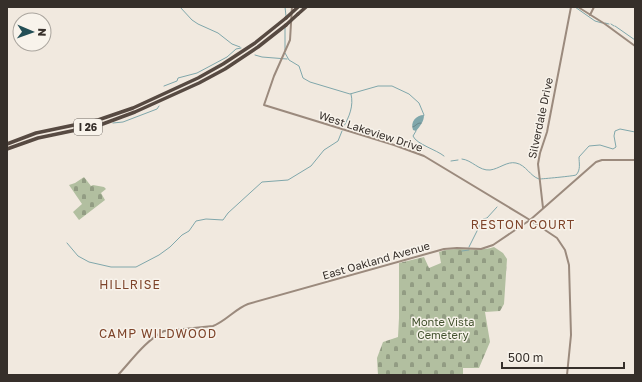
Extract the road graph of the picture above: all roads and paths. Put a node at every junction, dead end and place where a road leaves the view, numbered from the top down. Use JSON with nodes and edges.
{"nodes":[{"id":1,"x":292,"y":7,"type":"edge"},
{"id":2,"x":298,"y":7,"type":"edge"},
{"id":3,"x":306,"y":7,"type":"edge"},
{"id":4,"x":571,"y":7,"type":"edge"},
{"id":5,"x":578,"y":7,"type":"edge"},
{"id":6,"x":594,"y":7,"type":"edge"},
{"id":7,"x":590,"y":15,"type":"junction"},
{"id":8,"x":635,"y":46,"type":"edge"},
{"id":9,"x":7,"y":144,"type":"edge"},
{"id":10,"x":7,"y":150,"type":"edge"},
{"id":11,"x":635,"y":160,"type":"edge"},
{"id":12,"x":543,"y":208,"type":"junction"},
{"id":13,"x":530,"y":220,"type":"junction"},
{"id":14,"x":118,"y":375,"type":"edge"},
{"id":15,"x":567,"y":375,"type":"edge"}],
"edges":[{"from":1,"to":13,"type":"street","name":"West Lakeview Drive"},
{"from":2,"to":9,"type":"highway","number":"I 26","bridge":true},
{"from":3,"to":10,"type":"highway","number":"I 26","bridge":true},
{"from":4,"to":12,"type":"street","name":"Silverdale Drive"},
{"from":5,"to":7,"type":"street"},
{"from":6,"to":7,"type":"street"},
{"from":7,"to":8,"type":"street"},
{"from":11,"to":12,"type":"street","name":"East Oakland Avenue"},
{"from":12,"to":13,"type":"street","name":"East Oakland Avenue"},
{"from":13,"to":14,"type":"street","name":"East Oakland Avenue"},
{"from":13,"to":15,"type":"street","name":"West Lakeview Drive"}]}
